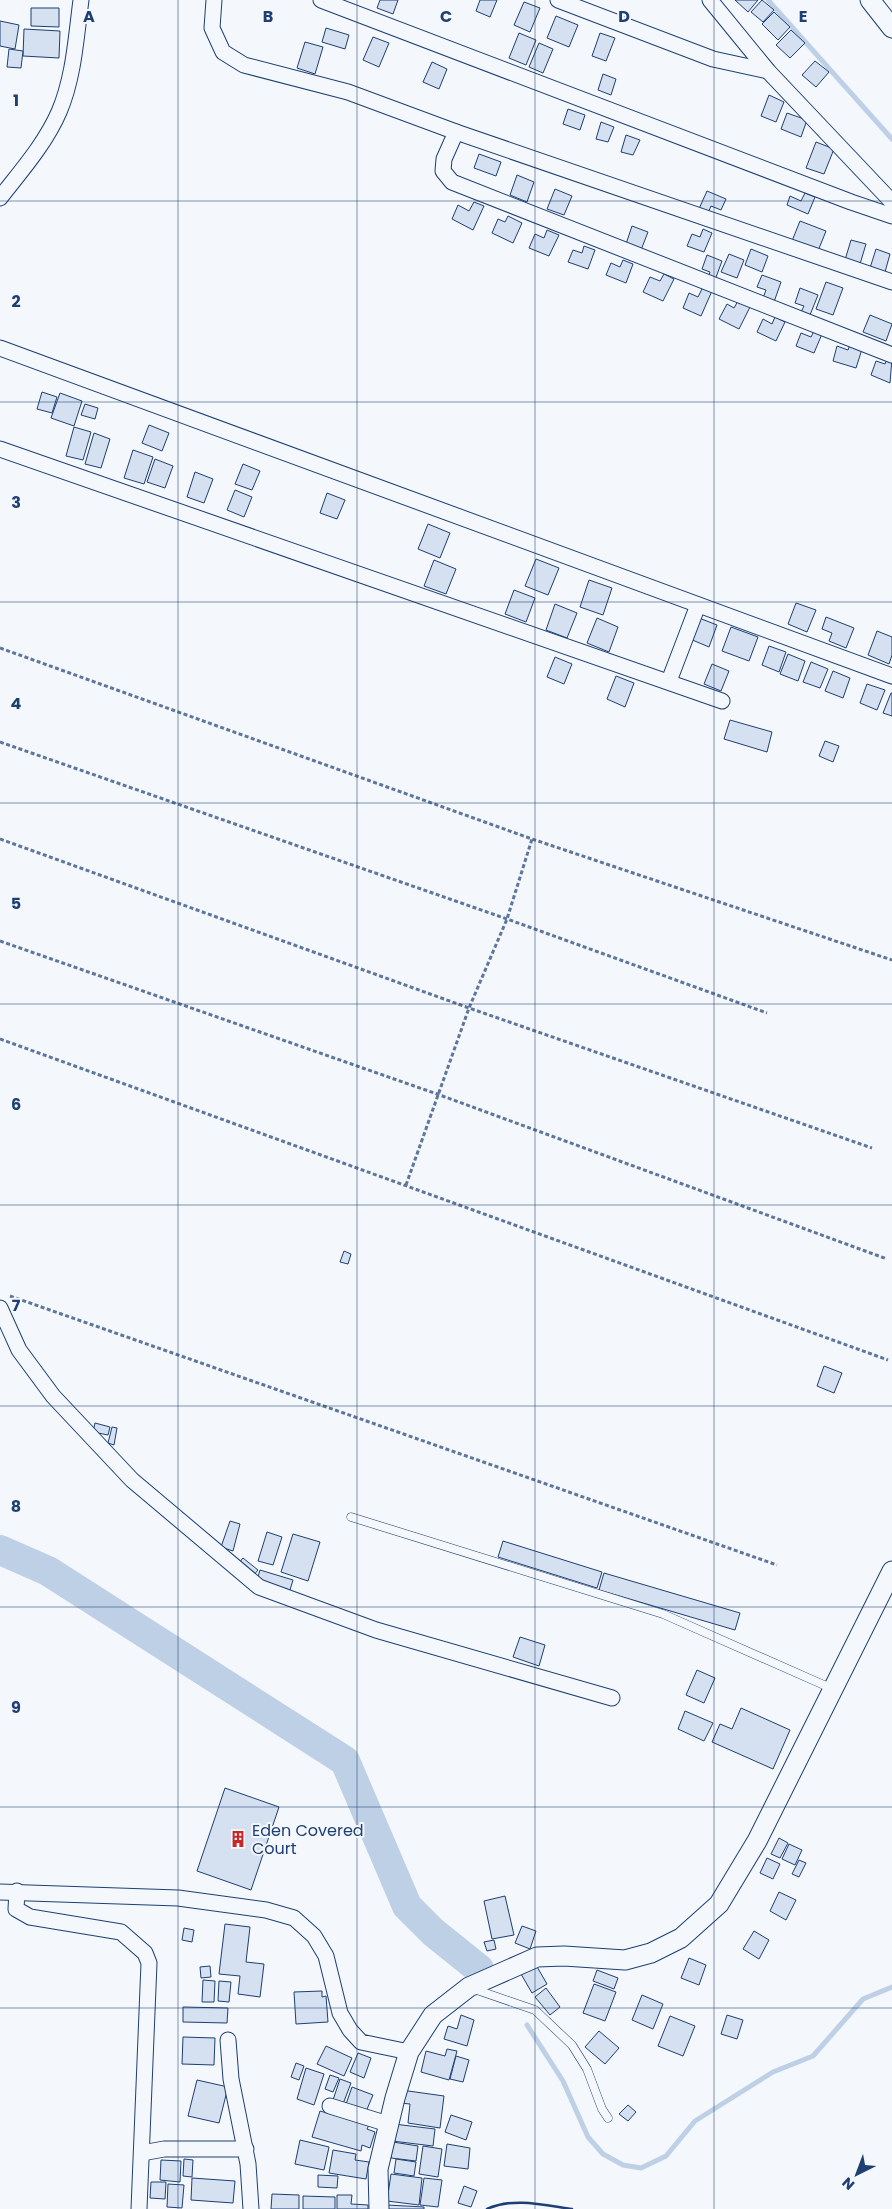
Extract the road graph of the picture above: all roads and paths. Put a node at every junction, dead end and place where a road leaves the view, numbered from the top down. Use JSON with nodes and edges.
{"nodes":[{"id":1,"x":81,"y":0,"type":"edge"},
{"id":2,"x":214,"y":0,"type":"edge"},
{"id":3,"x":321,"y":0,"type":"edge"},
{"id":4,"x":558,"y":0,"type":"edge"},
{"id":5,"x":710,"y":0,"type":"edge"},
{"id":6,"x":870,"y":0,"type":"edge"},
{"id":7,"x":892,"y":28,"type":"edge"},
{"id":8,"x":768,"y":71,"type":"junction"},
{"id":9,"x":456,"y":132,"type":"junction"},
{"id":10,"x":0,"y":198,"type":"edge"},
{"id":11,"x":892,"y":202,"type":"edge"},
{"id":12,"x":892,"y":216,"type":"edge"},
{"id":13,"x":892,"y":282,"type":"edge"},
{"id":14,"x":0,"y":348,"type":"edge"},
{"id":15,"x":892,"y":356,"type":"edge"},
{"id":16,"x":0,"y":448,"type":"edge"},
{"id":17,"x":698,"y":605,"type":"junction"},
{"id":18,"x":0,"y":648,"type":"edge"},
{"id":19,"x":892,"y":676,"type":"edge"},
{"id":20,"x":669,"y":681,"type":"junction"},
{"id":21,"x":722,"y":701,"type":"dead end"},
{"id":22,"x":0,"y":742,"type":"edge"},
{"id":23,"x":0,"y":839,"type":"edge"},
{"id":24,"x":532,"y":839,"type":"junction"},
{"id":25,"x":507,"y":919,"type":"junction"},
{"id":26,"x":0,"y":941,"type":"edge"},
{"id":27,"x":892,"y":960,"type":"edge"},
{"id":28,"x":469,"y":1008,"type":"junction"},
{"id":29,"x":768,"y":1013,"type":"dead end"},
{"id":30,"x":0,"y":1039,"type":"edge"},
{"id":31,"x":437,"y":1094,"type":"junction"},
{"id":32,"x":872,"y":1148,"type":"dead end"},
{"id":33,"x":406,"y":1185,"type":"junction"},
{"id":34,"x":887,"y":1259,"type":"dead end"},
{"id":35,"x":5,"y":1302,"type":"edge"},
{"id":36,"x":888,"y":1360,"type":"dead end"},
{"id":37,"x":351,"y":1517,"type":"dead end"},
{"id":38,"x":776,"y":1565,"type":"dead end"},
{"id":39,"x":892,"y":1571,"type":"edge"},
{"id":40,"x":833,"y":1689,"type":"junction"},
{"id":41,"x":612,"y":1698,"type":"dead end"},
{"id":42,"x":17,"y":1891,"type":"junction"},
{"id":43,"x":0,"y":1892,"type":"edge"},
{"id":44,"x":469,"y":1987,"type":"junction"},
{"id":45,"x":228,"y":2040,"type":"dead end"},
{"id":46,"x":408,"y":2052,"type":"junction"},
{"id":47,"x":330,"y":2106,"type":"dead end"},
{"id":48,"x":608,"y":2118,"type":"dead end"},
{"id":49,"x":388,"y":2124,"type":"junction"},
{"id":50,"x":246,"y":2149,"type":"junction"},
{"id":51,"x":142,"y":2153,"type":"junction"},
{"id":52,"x":140,"y":2209,"type":"edge"},
{"id":53,"x":251,"y":2209,"type":"edge"},
{"id":54,"x":379,"y":2209,"type":"edge"}],
"edges":[{"from":1,"to":10,"type":"street"},
{"from":2,"to":9,"type":"street"},
{"from":3,"to":12,"type":"street"},
{"from":4,"to":8,"type":"street"},
{"from":5,"to":8,"type":"street"},
{"from":6,"to":7,"type":"street"},
{"from":8,"to":11,"type":"street"},
{"from":9,"to":13,"type":"street"},
{"from":9,"to":15,"type":"street"},
{"from":14,"to":17,"type":"street"},
{"from":16,"to":20,"type":"street"},
{"from":17,"to":19,"type":"street"},
{"from":17,"to":20,"type":"street"},
{"from":18,"to":24,"type":"path"},
{"from":20,"to":21,"type":"street"},
{"from":22,"to":25,"type":"path"},
{"from":23,"to":28,"type":"path"},
{"from":24,"to":25,"type":"path"},
{"from":24,"to":27,"type":"path"},
{"from":25,"to":28,"type":"path"},
{"from":25,"to":29,"type":"path"},
{"from":26,"to":31,"type":"path"},
{"from":28,"to":31,"type":"path"},
{"from":28,"to":32,"type":"path"},
{"from":30,"to":33,"type":"path"},
{"from":31,"to":33,"type":"path"},
{"from":31,"to":34,"type":"path"},
{"from":33,"to":36,"type":"path"},
{"from":35,"to":38,"type":"path"},
{"from":35,"to":41,"type":"street"},
{"from":37,"to":40,"type":"lane"},
{"from":39,"to":40,"type":"street"},
{"from":40,"to":44,"type":"street"},
{"from":42,"to":43,"type":"street"},
{"from":42,"to":46,"type":"street"},
{"from":42,"to":51,"type":"street"},
{"from":44,"to":46,"type":"street"},
{"from":44,"to":48,"type":"lane"},
{"from":45,"to":50,"type":"street"},
{"from":46,"to":49,"type":"street"},
{"from":47,"to":49,"type":"street"},
{"from":49,"to":54,"type":"street"},
{"from":50,"to":51,"type":"street"},
{"from":50,"to":53,"type":"street"},
{"from":51,"to":52,"type":"street"}]}
